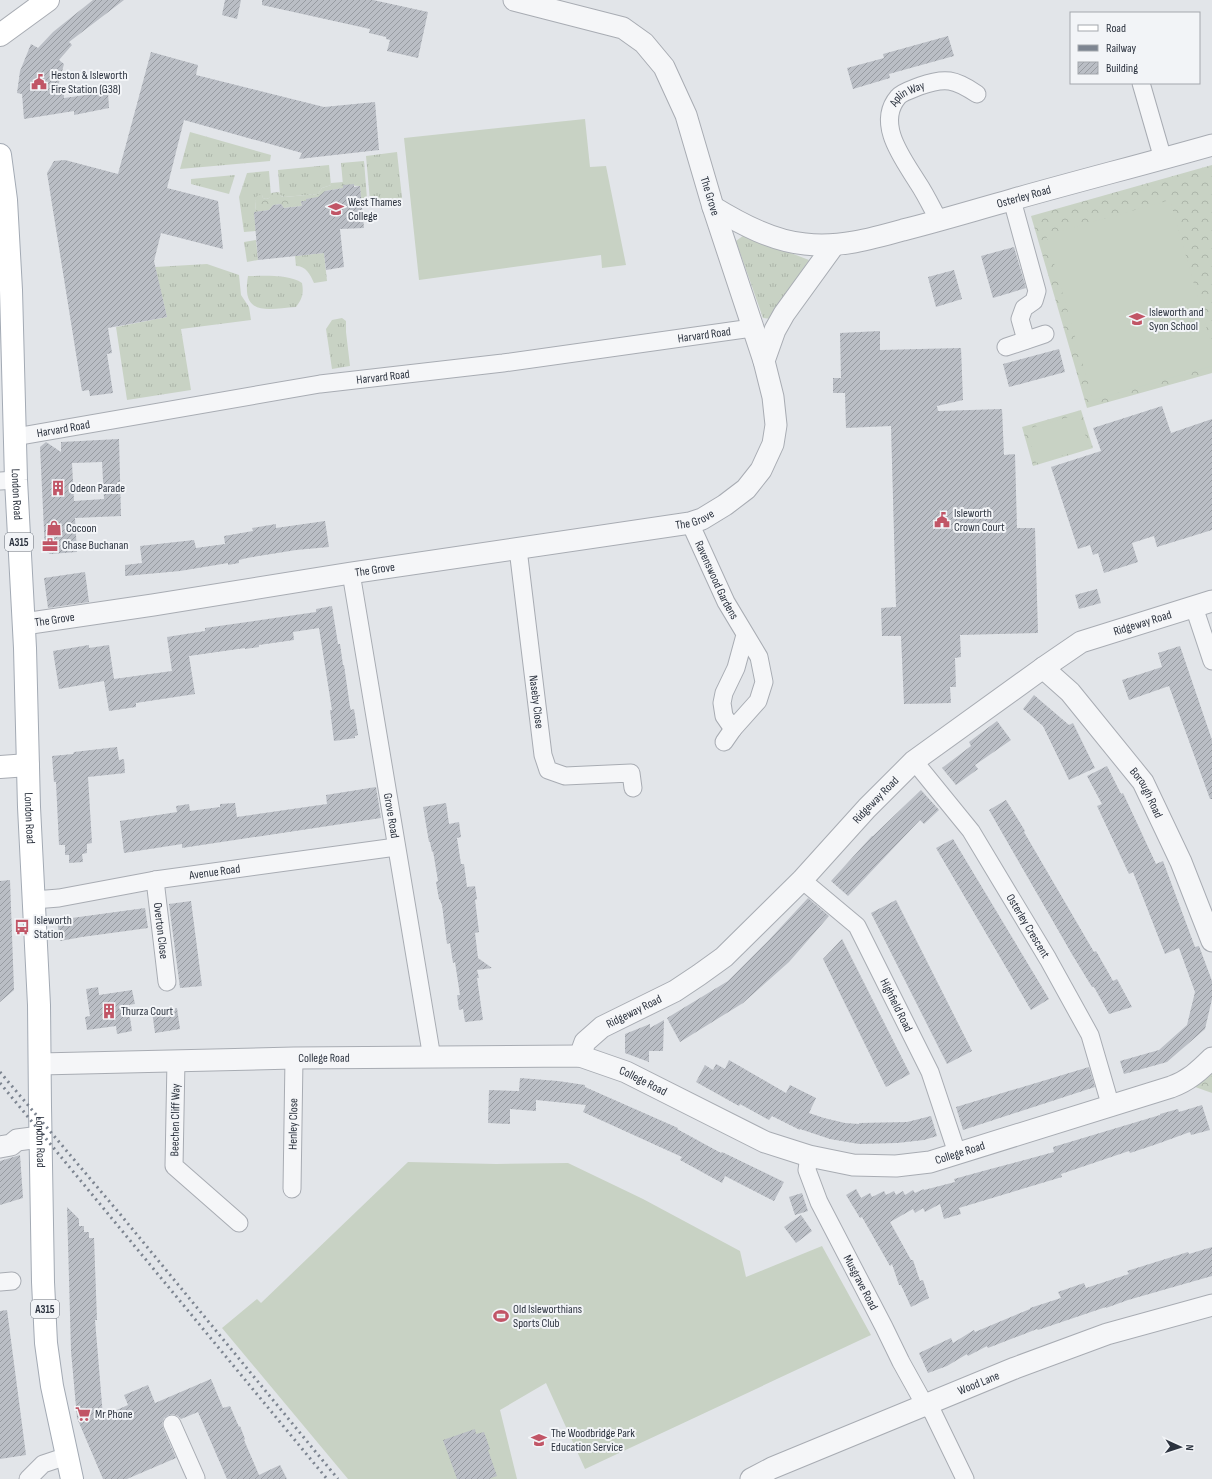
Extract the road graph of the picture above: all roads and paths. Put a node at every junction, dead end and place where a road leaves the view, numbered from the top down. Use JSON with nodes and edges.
{"nodes":[{"id":1,"x":48,"y":0,"type":"edge"},
{"id":2,"x":514,"y":0,"type":"edge"},
{"id":3,"x":544,"y":3,"type":"edge"},
{"id":4,"x":0,"y":35,"type":"edge"},
{"id":5,"x":1141,"y":84,"type":"edge"},
{"id":6,"x":977,"y":94,"type":"dead end"},
{"id":7,"x":1212,"y":145,"type":"edge"},
{"id":8,"x":0,"y":155,"type":"edge"},
{"id":9,"x":1163,"y":159,"type":"junction"},
{"id":10,"x":1012,"y":200,"type":"junction"},
{"id":11,"x":713,"y":208,"type":"junction"},
{"id":12,"x":938,"y":221,"type":"junction"},
{"id":13,"x":834,"y":245,"type":"junction"},
{"id":14,"x":4,"y":247,"type":"edge"},
{"id":15,"x":752,"y":328,"type":"junction"},
{"id":16,"x":1045,"y":334,"type":"dead end"},
{"id":17,"x":1026,"y":340,"type":"junction"},
{"id":18,"x":1006,"y":347,"type":"dead end"},
{"id":19,"x":764,"y":361,"type":"junction"},
{"id":20,"x":15,"y":437,"type":"junction"},
{"id":21,"x":8,"y":480,"type":"edge"},
{"id":22,"x":690,"y":523,"type":"junction"},
{"id":23,"x":518,"y":549,"type":"junction"},
{"id":24,"x":351,"y":573,"type":"junction"},
{"id":25,"x":1203,"y":604,"type":"edge"},
{"id":26,"x":24,"y":624,"type":"junction"},
{"id":27,"x":745,"y":635,"type":"junction"},
{"id":28,"x":1212,"y":661,"type":"edge"},
{"id":29,"x":1043,"y":668,"type":"junction"},
{"id":30,"x":914,"y":761,"type":"junction"},
{"id":31,"x":28,"y":765,"type":"junction"},
{"id":32,"x":0,"y":767,"type":"edge"},
{"id":33,"x":635,"y":778,"type":"dead end"},
{"id":34,"x":396,"y":847,"type":"junction"},
{"id":35,"x":154,"y":880,"type":"junction"},
{"id":36,"x":802,"y":880,"type":"junction"},
{"id":37,"x":34,"y":900,"type":"junction"},
{"id":38,"x":1212,"y":941,"type":"edge"},
{"id":39,"x":167,"y":982,"type":"dead end"},
{"id":40,"x":580,"y":1056,"type":"junction"},
{"id":41,"x":294,"y":1058,"type":"junction"},
{"id":42,"x":432,"y":1058,"type":"junction"},
{"id":43,"x":1212,"y":1058,"type":"edge"},
{"id":44,"x":176,"y":1060,"type":"junction"},
{"id":45,"x":40,"y":1064,"type":"junction"},
{"id":46,"x":1111,"y":1107,"type":"junction"},
{"id":47,"x":40,"y":1137,"type":"junction"},
{"id":48,"x":3,"y":1146,"type":"edge"},
{"id":49,"x":957,"y":1153,"type":"junction"},
{"id":50,"x":809,"y":1156,"type":"junction"},
{"id":51,"x":292,"y":1190,"type":"dead end"},
{"id":52,"x":239,"y":1223,"type":"dead end"},
{"id":53,"x":1212,"y":1305,"type":"edge"},
{"id":54,"x":927,"y":1405,"type":"junction"},
{"id":55,"x":172,"y":1424,"type":"dead end"},
{"id":56,"x":67,"y":1456,"type":"junction"},
{"id":57,"x":28,"y":1479,"type":"edge"},
{"id":58,"x":72,"y":1479,"type":"edge"},
{"id":59,"x":196,"y":1479,"type":"edge"},
{"id":60,"x":751,"y":1479,"type":"edge"},
{"id":61,"x":965,"y":1479,"type":"edge"}],
"edges":[{"from":1,"to":4,"type":"main road"},
{"from":2,"to":3,"type":"street","name":"The Grove"},
{"from":3,"to":11,"type":"street","name":"The Grove"},
{"from":5,"to":9,"type":"street"},
{"from":6,"to":12,"type":"street","name":"Aplin Way"},
{"from":7,"to":9,"type":"street","name":"Osterley Road"},
{"from":8,"to":14,"type":"main road","name":"London Road","number":"A315"},
{"from":9,"to":10,"type":"street","name":"Osterley Road"},
{"from":10,"to":12,"type":"street","name":"Osterley Road"},
{"from":10,"to":17,"type":"street"},
{"from":11,"to":13,"type":"street","name":"Osterley Road"},
{"from":11,"to":15,"type":"street","name":"The Grove"},
{"from":12,"to":13,"type":"street","name":"Osterley Road"},
{"from":13,"to":19,"type":"street"},
{"from":14,"to":20,"type":"main road","name":"London Road","number":"A315"},
{"from":15,"to":19,"type":"street","name":"The Grove"},
{"from":15,"to":20,"type":"street","name":"Harvard Road"},
{"from":16,"to":17,"type":"street"},
{"from":17,"to":18,"type":"street"},
{"from":19,"to":22,"type":"street","name":"The Grove"},
{"from":20,"to":21,"type":"main road","name":"London Road","number":"A315"},
{"from":21,"to":26,"type":"main road","name":"London Road","number":"A315"},
{"from":22,"to":23,"type":"street","name":"The Grove"},
{"from":22,"to":27,"type":"street","name":"Ravenswood Gardens"},
{"from":23,"to":24,"type":"street","name":"The Grove"},
{"from":23,"to":33,"type":"street","name":"Naseby Close"},
{"from":24,"to":26,"type":"street","name":"The Grove"},
{"from":24,"to":34,"type":"street","name":"Grove Road"},
{"from":25,"to":28,"type":"street"},
{"from":25,"to":29,"type":"street","name":"Ridgeway Road"},
{"from":26,"to":31,"type":"main road","name":"London Road","number":"A315"},
{"from":27,"to":27,"type":"street","name":"Ravenswood Gardens"},
{"from":29,"to":30,"type":"street","name":"Ridgeway Road"},
{"from":29,"to":38,"type":"street","name":"Borough Road"},
{"from":30,"to":36,"type":"street","name":"Ridgeway Road"},
{"from":30,"to":46,"type":"street","name":"Osterley Crescent"},
{"from":31,"to":32,"type":"main road"},
{"from":31,"to":37,"type":"main road","name":"London Road","number":"A315"},
{"from":34,"to":35,"type":"street","name":"Avenue Road"},
{"from":34,"to":42,"type":"street","name":"Grove Road"},
{"from":35,"to":37,"type":"street","name":"Avenue Road"},
{"from":35,"to":39,"type":"street","name":"Overton Close"},
{"from":36,"to":40,"type":"street","name":"Ridgeway Road"},
{"from":36,"to":49,"type":"street","name":"Highfield Road"},
{"from":37,"to":45,"type":"main road","name":"London Road","number":"A315"},
{"from":40,"to":42,"type":"street","name":"College Road"},
{"from":40,"to":50,"type":"street","name":"College Road"},
{"from":41,"to":42,"type":"street","name":"College Road"},
{"from":41,"to":44,"type":"street","name":"College Road"},
{"from":41,"to":51,"type":"street","name":"Henley Close"},
{"from":43,"to":46,"type":"street","name":"College Road"},
{"from":44,"to":45,"type":"street","name":"College Road"},
{"from":44,"to":52,"type":"street","name":"Beechen Cliff Way"},
{"from":45,"to":47,"type":"main road","name":"London Road","number":"A315"},
{"from":46,"to":49,"type":"street","name":"College Road"},
{"from":47,"to":48,"type":"street"},
{"from":47,"to":56,"type":"main road","name":"London Road","number":"A315"},
{"from":49,"to":50,"type":"street","name":"College Road"},
{"from":50,"to":54,"type":"street","name":"Musgrave Road"},
{"from":53,"to":54,"type":"street","name":"Wood Lane"},
{"from":54,"to":60,"type":"street","name":"Wood Lane"},
{"from":54,"to":61,"type":"street","name":"Musgrave Road"},
{"from":55,"to":59,"type":"street"},
{"from":56,"to":57,"type":"street"},
{"from":56,"to":58,"type":"main road","name":"London Road","number":"A315"}]}
